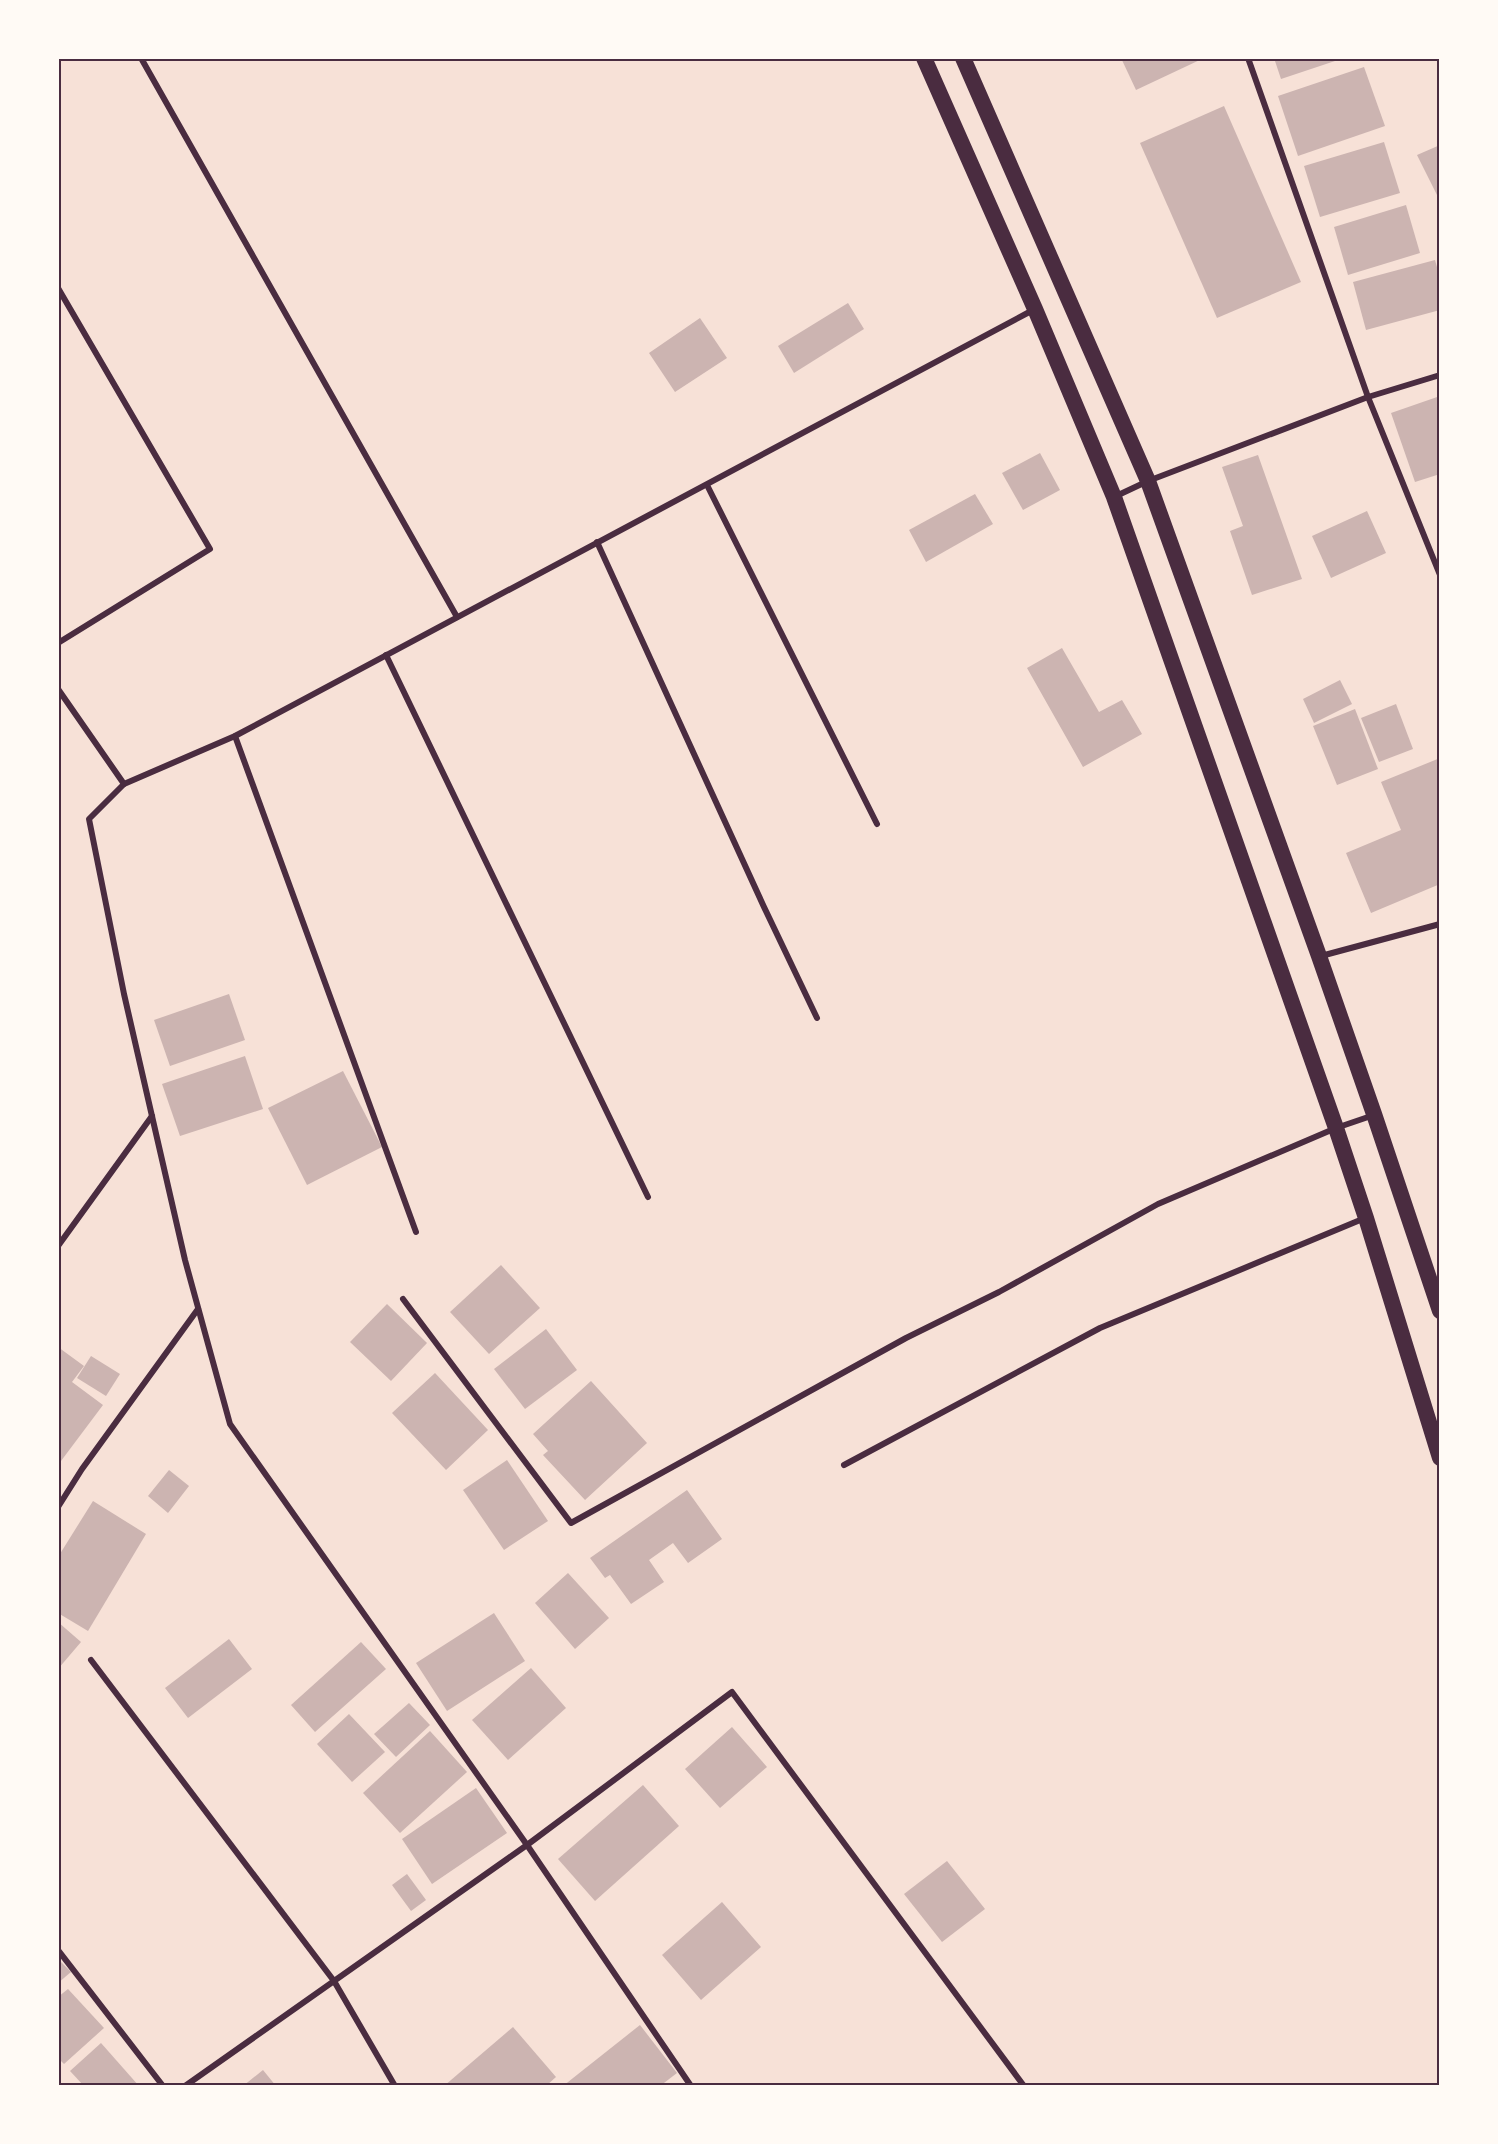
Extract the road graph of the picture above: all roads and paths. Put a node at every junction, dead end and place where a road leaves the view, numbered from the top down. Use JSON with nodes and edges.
{"nodes":[{"id":1,"x":141,"y":58,"type":"edge"},
{"id":2,"x":924,"y":58,"type":"edge"},
{"id":3,"x":963,"y":58,"type":"edge"},
{"id":4,"x":1248,"y":58,"type":"edge"},
{"id":5,"x":58,"y":288,"type":"edge"},
{"id":6,"x":1035,"y":309,"type":"junction"},
{"id":7,"x":1440,"y":375,"type":"edge"},
{"id":8,"x":1368,"y":397,"type":"junction"},
{"id":9,"x":1148,"y":482,"type":"junction"},
{"id":10,"x":707,"y":485,"type":"junction"},
{"id":11,"x":1114,"y":497,"type":"junction"},
{"id":12,"x":597,"y":542,"type":"junction"},
{"id":13,"x":1440,"y":575,"type":"edge"},
{"id":14,"x":457,"y":617,"type":"junction"},
{"id":15,"x":58,"y":643,"type":"edge"},
{"id":16,"x":386,"y":655,"type":"junction"},
{"id":17,"x":58,"y":689,"type":"edge"},
{"id":18,"x":235,"y":736,"type":"junction"},
{"id":19,"x":124,"y":784,"type":"junction"},
{"id":20,"x":877,"y":824,"type":"dead end"},
{"id":21,"x":1440,"y":924,"type":"edge"},
{"id":22,"x":1319,"y":956,"type":"junction"},
{"id":23,"x":817,"y":1018,"type":"dead end"},
{"id":24,"x":1374,"y":1114,"type":"junction"},
{"id":25,"x":152,"y":1116,"type":"junction"},
{"id":26,"x":1336,"y":1128,"type":"junction"},
{"id":27,"x":648,"y":1197,"type":"dead end"},
{"id":28,"x":1366,"y":1218,"type":"junction"},
{"id":29,"x":416,"y":1232,"type":"dead end"},
{"id":30,"x":58,"y":1246,"type":"edge"},
{"id":31,"x":403,"y":1299,"type":"dead end"},
{"id":32,"x":198,"y":1309,"type":"junction"},
{"id":33,"x":1440,"y":1311,"type":"edge"},
{"id":34,"x":1440,"y":1458,"type":"edge"},
{"id":35,"x":844,"y":1465,"type":"dead end"},
{"id":36,"x":58,"y":1507,"type":"edge"},
{"id":37,"x":91,"y":1660,"type":"dead end"},
{"id":38,"x":527,"y":1845,"type":"junction"},
{"id":39,"x":58,"y":1950,"type":"edge"},
{"id":40,"x":334,"y":1981,"type":"junction"},
{"id":41,"x":163,"y":2085,"type":"edge"},
{"id":42,"x":185,"y":2085,"type":"edge"},
{"id":43,"x":395,"y":2085,"type":"edge"},
{"id":44,"x":691,"y":2085,"type":"edge"},
{"id":45,"x":1024,"y":2085,"type":"edge"}],
"edges":[{"from":1,"to":14,"type":"street"},
{"from":2,"to":6,"type":"highway"},
{"from":3,"to":9,"type":"highway"},
{"from":4,"to":8,"type":"street"},
{"from":5,"to":15,"type":"street"},
{"from":6,"to":10,"type":"street"},
{"from":6,"to":11,"type":"highway"},
{"from":7,"to":8,"type":"street"},
{"from":8,"to":9,"type":"street"},
{"from":8,"to":13,"type":"street"},
{"from":9,"to":11,"type":"street"},
{"from":9,"to":22,"type":"highway"},
{"from":10,"to":12,"type":"street"},
{"from":10,"to":20,"type":"street"},
{"from":11,"to":26,"type":"highway"},
{"from":12,"to":14,"type":"street"},
{"from":12,"to":23,"type":"street"},
{"from":14,"to":16,"type":"street"},
{"from":16,"to":18,"type":"street"},
{"from":16,"to":27,"type":"street"},
{"from":17,"to":19,"type":"street"},
{"from":18,"to":19,"type":"street"},
{"from":18,"to":29,"type":"street"},
{"from":19,"to":25,"type":"street"},
{"from":21,"to":22,"type":"street"},
{"from":22,"to":24,"type":"highway"},
{"from":24,"to":26,"type":"street"},
{"from":24,"to":33,"type":"highway"},
{"from":25,"to":30,"type":"street"},
{"from":25,"to":32,"type":"street"},
{"from":26,"to":28,"type":"highway"},
{"from":26,"to":31,"type":"street"},
{"from":28,"to":34,"type":"highway"},
{"from":28,"to":35,"type":"street"},
{"from":32,"to":36,"type":"street"},
{"from":32,"to":38,"type":"street"},
{"from":37,"to":40,"type":"street"},
{"from":38,"to":40,"type":"street"},
{"from":38,"to":44,"type":"street"},
{"from":38,"to":45,"type":"street"},
{"from":39,"to":41,"type":"street"},
{"from":40,"to":42,"type":"street"},
{"from":40,"to":43,"type":"street"}]}
